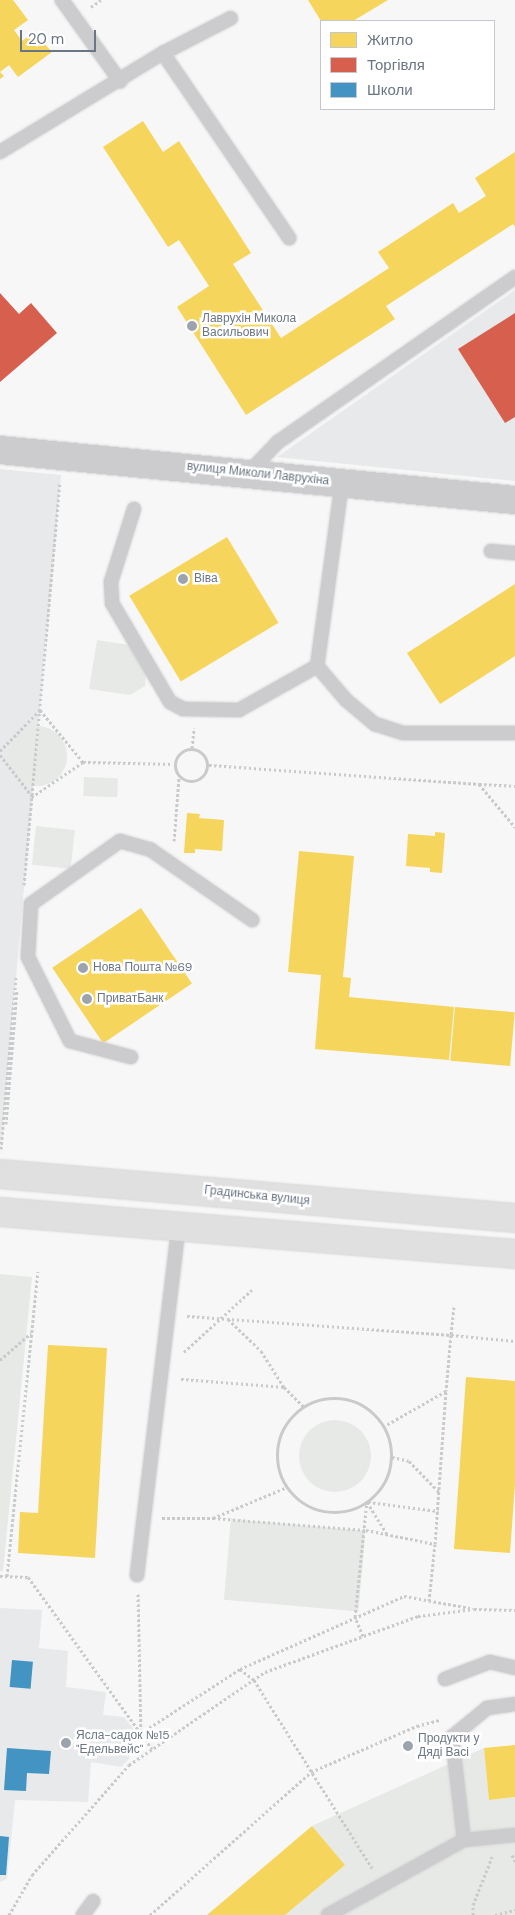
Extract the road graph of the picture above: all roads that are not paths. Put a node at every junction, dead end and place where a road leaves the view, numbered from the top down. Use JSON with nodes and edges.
{"nodes":[{"id":1,"x":62,"y":0,"type":"edge"},
{"id":2,"x":231,"y":18,"type":"dead end"},
{"id":3,"x":163,"y":53,"type":"junction"},
{"id":4,"x":120,"y":81,"type":"junction"},
{"id":5,"x":0,"y":152,"type":"edge"},
{"id":6,"x":289,"y":238,"type":"dead end"},
{"id":7,"x":515,"y":277,"type":"edge"},
{"id":8,"x":0,"y":450,"type":"edge"},
{"id":9,"x":249,"y":472,"type":"junction"},
{"id":10,"x":342,"y":482,"type":"junction"},
{"id":11,"x":515,"y":500,"type":"edge"},
{"id":12,"x":134,"y":509,"type":"dead end"},
{"id":13,"x":491,"y":551,"type":"dead end"},
{"id":14,"x":515,"y":552,"type":"edge"},
{"id":15,"x":317,"y":666,"type":"junction"},
{"id":16,"x":515,"y":733,"type":"edge"},
{"id":17,"x":252,"y":920,"type":"dead end"},
{"id":18,"x":131,"y":1057,"type":"dead end"},
{"id":19,"x":0,"y":1174,"type":"edge"},
{"id":20,"x":0,"y":1212,"type":"edge"},
{"id":21,"x":515,"y":1218,"type":"edge"},
{"id":22,"x":179,"y":1225,"type":"junction"},
{"id":23,"x":515,"y":1254,"type":"edge"},
{"id":24,"x":137,"y":1575,"type":"road end"},
{"id":25,"x":515,"y":1668,"type":"edge"},
{"id":26,"x":445,"y":1679,"type":"dead end"},
{"id":27,"x":515,"y":1704,"type":"edge"},
{"id":28,"x":515,"y":1835,"type":"edge"},
{"id":29,"x":464,"y":1840,"type":"junction"},
{"id":30,"x":93,"y":1902,"type":"dead end"},
{"id":31,"x":83,"y":1915,"type":"edge"},
{"id":32,"x":328,"y":1915,"type":"edge"}],
"edges":[{"from":1,"to":4,"type":"lane"},
{"from":2,"to":3,"type":"lane"},
{"from":3,"to":4,"type":"lane"},
{"from":3,"to":6,"type":"lane"},
{"from":4,"to":5,"type":"lane"},
{"from":7,"to":9,"type":"lane"},
{"from":8,"to":9,"type":"street","name":"вулиця Миколи Лаврухіна"},
{"from":9,"to":10,"type":"street","name":"вулиця Миколи Лаврухіна"},
{"from":10,"to":11,"type":"street","name":"вулиця Миколи Лаврухіна"},
{"from":10,"to":15,"type":"lane"},
{"from":12,"to":15,"type":"lane"},
{"from":13,"to":14,"type":"lane"},
{"from":15,"to":16,"type":"lane"},
{"from":17,"to":18,"type":"lane"},
{"from":19,"to":21,"type":"street","name":"Градинська вулиця"},
{"from":20,"to":22,"type":"street"},
{"from":22,"to":23,"type":"street"},
{"from":22,"to":24,"type":"lane"},
{"from":25,"to":26,"type":"lane"},
{"from":27,"to":29,"type":"lane"},
{"from":28,"to":29,"type":"lane"},
{"from":29,"to":32,"type":"lane"},
{"from":30,"to":31,"type":"lane"}]}
